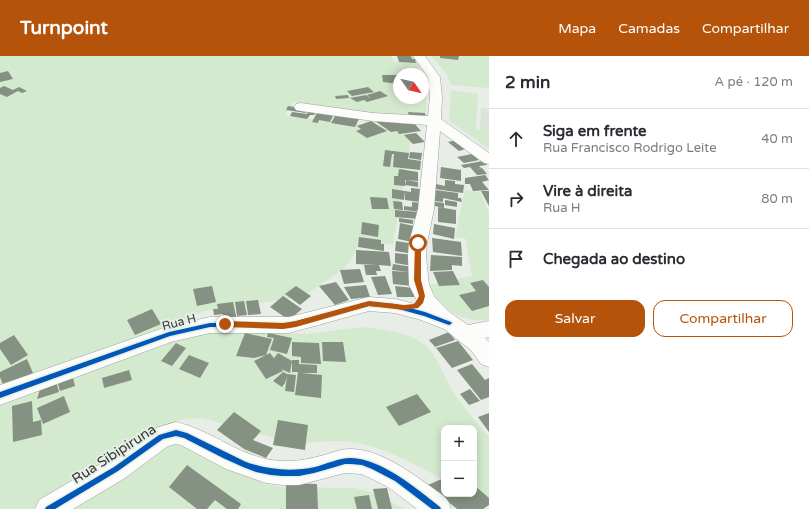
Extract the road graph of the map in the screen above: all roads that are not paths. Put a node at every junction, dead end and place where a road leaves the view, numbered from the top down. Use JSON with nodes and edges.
{"nodes":[{"id":1,"x":419,"y":56,"type":"edge"},
{"id":2,"x":301,"y":107,"type":"dead end"},
{"id":3,"x":435,"y":121,"type":"junction"},
{"id":4,"x":489,"y":160,"type":"edge"},
{"id":5,"x":422,"y":293,"type":"junction"},
{"id":6,"x":395,"y":306,"type":"junction"},
{"id":7,"x":457,"y":328,"type":"junction"},
{"id":8,"x":489,"y":329,"type":"edge"},
{"id":9,"x":489,"y":358,"type":"edge"},
{"id":10,"x":0,"y":395,"type":"edge"},
{"id":11,"x":48,"y":509,"type":"edge"},
{"id":12,"x":438,"y":509,"type":"edge"}],
"edges":[{"from":1,"to":3,"type":"street"},
{"from":2,"to":3,"type":"street"},
{"from":3,"to":4,"type":"street"},
{"from":3,"to":5,"type":"street"},
{"from":5,"to":6,"type":"street","name":"Rua H"},
{"from":5,"to":7,"type":"street"},
{"from":6,"to":7,"type":"street","name":"Rua H"},
{"from":6,"to":10,"type":"street","name":"Rua H"},
{"from":7,"to":8,"type":"street"},
{"from":7,"to":9,"type":"street"},
{"from":11,"to":12,"type":"street","name":"Rua Sibipiruna"}]}
